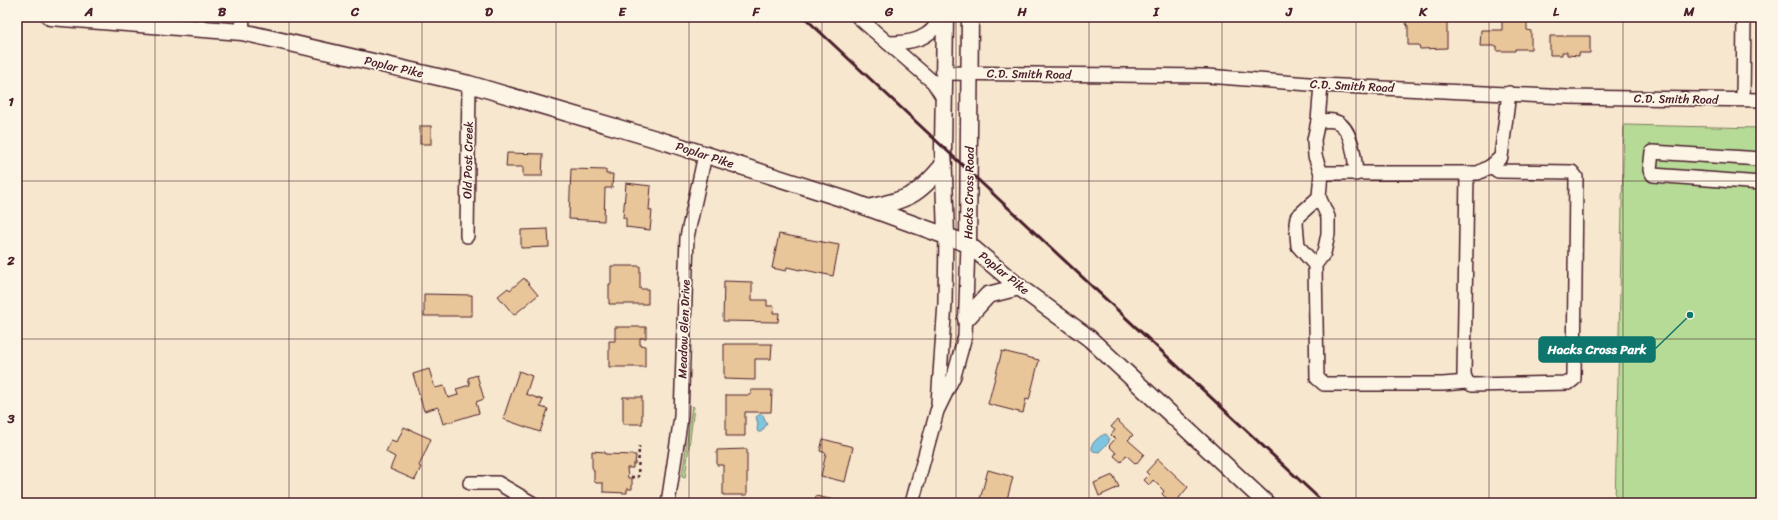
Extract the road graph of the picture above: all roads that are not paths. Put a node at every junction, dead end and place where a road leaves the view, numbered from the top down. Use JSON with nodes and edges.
{"nodes":[{"id":1,"x":50,"y":17,"type":"edge"},
{"id":2,"x":858,"y":17,"type":"edge"},
{"id":3,"x":940,"y":17,"type":"edge"},
{"id":4,"x":945,"y":17,"type":"edge"},
{"id":5,"x":970,"y":17,"type":"edge"},
{"id":6,"x":1744,"y":17,"type":"edge"},
{"id":7,"x":242,"y":24,"type":"edge"},
{"id":8,"x":888,"y":43,"type":"junction"},
{"id":9,"x":944,"y":73,"type":"junction"},
{"id":10,"x":970,"y":73,"type":"junction"},
{"id":11,"x":469,"y":84,"type":"junction"},
{"id":12,"x":1321,"y":85,"type":"junction"},
{"id":13,"x":1509,"y":94,"type":"junction"},
{"id":14,"x":944,"y":99,"type":"junction"},
{"id":15,"x":1743,"y":99,"type":"junction"},
{"id":16,"x":1761,"y":100,"type":"edge"},
{"id":17,"x":1318,"y":121,"type":"junction"},
{"id":18,"x":705,"y":155,"type":"junction"},
{"id":19,"x":1761,"y":158,"type":"edge"},
{"id":20,"x":944,"y":164,"type":"junction"},
{"id":21,"x":1491,"y":166,"type":"junction"},
{"id":22,"x":1321,"y":173,"type":"junction"},
{"id":23,"x":1467,"y":173,"type":"junction"},
{"id":24,"x":1356,"y":174,"type":"junction"},
{"id":25,"x":1761,"y":183,"type":"edge"},
{"id":26,"x":1320,"y":197,"type":"junction"},
{"id":27,"x":868,"y":208,"type":"junction"},
{"id":28,"x":946,"y":235,"type":"junction"},
{"id":29,"x":467,"y":236,"type":"dead end"},
{"id":30,"x":968,"y":244,"type":"junction"},
{"id":31,"x":1315,"y":265,"type":"junction"},
{"id":32,"x":1019,"y":287,"type":"junction"},
{"id":33,"x":966,"y":319,"type":"junction"},
{"id":34,"x":1467,"y":382,"type":"junction"},
{"id":35,"x":938,"y":411,"type":"junction"},
{"id":36,"x":470,"y":483,"type":"dead end"},
{"id":37,"x":532,"y":503,"type":"edge"},
{"id":38,"x":668,"y":503,"type":"edge"},
{"id":39,"x":912,"y":503,"type":"edge"},
{"id":40,"x":1266,"y":503,"type":"edge"}],
"edges":[{"from":1,"to":7,"type":"main road","name":"Poplar Pike"},
{"from":2,"to":8,"type":"street"},
{"from":3,"to":8,"type":"street"},
{"from":4,"to":9,"type":"main road","name":"Hacks Cross Road"},
{"from":5,"to":10,"type":"main road","name":"Hacks Cross Road"},
{"from":6,"to":15,"type":"street"},
{"from":7,"to":11,"type":"main road","name":"Poplar Pike"},
{"from":8,"to":14,"type":"street"},
{"from":9,"to":10,"type":"street","name":"C.D. Smith Road"},
{"from":9,"to":14,"type":"main road","name":"Hacks Cross Road"},
{"from":10,"to":12,"type":"street","name":"C.D. Smith Road"},
{"from":10,"to":30,"type":"main road","name":"Hacks Cross Road"},
{"from":11,"to":18,"type":"main road","name":"Poplar Pike"},
{"from":11,"to":29,"type":"street","name":"Old Post Creek"},
{"from":12,"to":13,"type":"street","name":"C.D. Smith Road"},
{"from":12,"to":17,"type":"street"},
{"from":13,"to":15,"type":"street","name":"C.D. Smith Road"},
{"from":13,"to":21,"type":"street"},
{"from":14,"to":20,"type":"main road","name":"Hacks Cross Road"},
{"from":15,"to":16,"type":"street","name":"C.D. Smith Road"},
{"from":17,"to":22,"type":"street"},
{"from":17,"to":24,"type":"street"},
{"from":18,"to":27,"type":"main road","name":"Poplar Pike"},
{"from":18,"to":38,"type":"street","name":"Meadow Glen Drive"},
{"from":19,"to":25,"type":"street"},
{"from":20,"to":27,"type":"main road"},
{"from":20,"to":28,"type":"main road","name":"Hacks Cross Road"},
{"from":21,"to":23,"type":"street"},
{"from":21,"to":34,"type":"street"},
{"from":22,"to":24,"type":"street"},
{"from":22,"to":26,"type":"street"},
{"from":23,"to":24,"type":"street"},
{"from":23,"to":34,"type":"street"},
{"from":26,"to":31,"type":"street"},
{"from":26,"to":31,"type":"street"},
{"from":27,"to":28,"type":"main road","name":"Poplar Pike"},
{"from":28,"to":30,"type":"main road","name":"Poplar Pike"},
{"from":28,"to":35,"type":"street","name":"Hacks Cross Road"},
{"from":30,"to":32,"type":"main road","name":"Poplar Pike"},
{"from":30,"to":33,"type":"street","name":"Hacks Cross Road"},
{"from":31,"to":34,"type":"street"},
{"from":32,"to":33,"type":"main road"},
{"from":32,"to":40,"type":"main road","name":"Poplar Pike"},
{"from":33,"to":35,"type":"street","name":"Hacks Cross Road"},
{"from":35,"to":39,"type":"street","name":"Hacks Cross Road"},
{"from":36,"to":37,"type":"street"}]}
